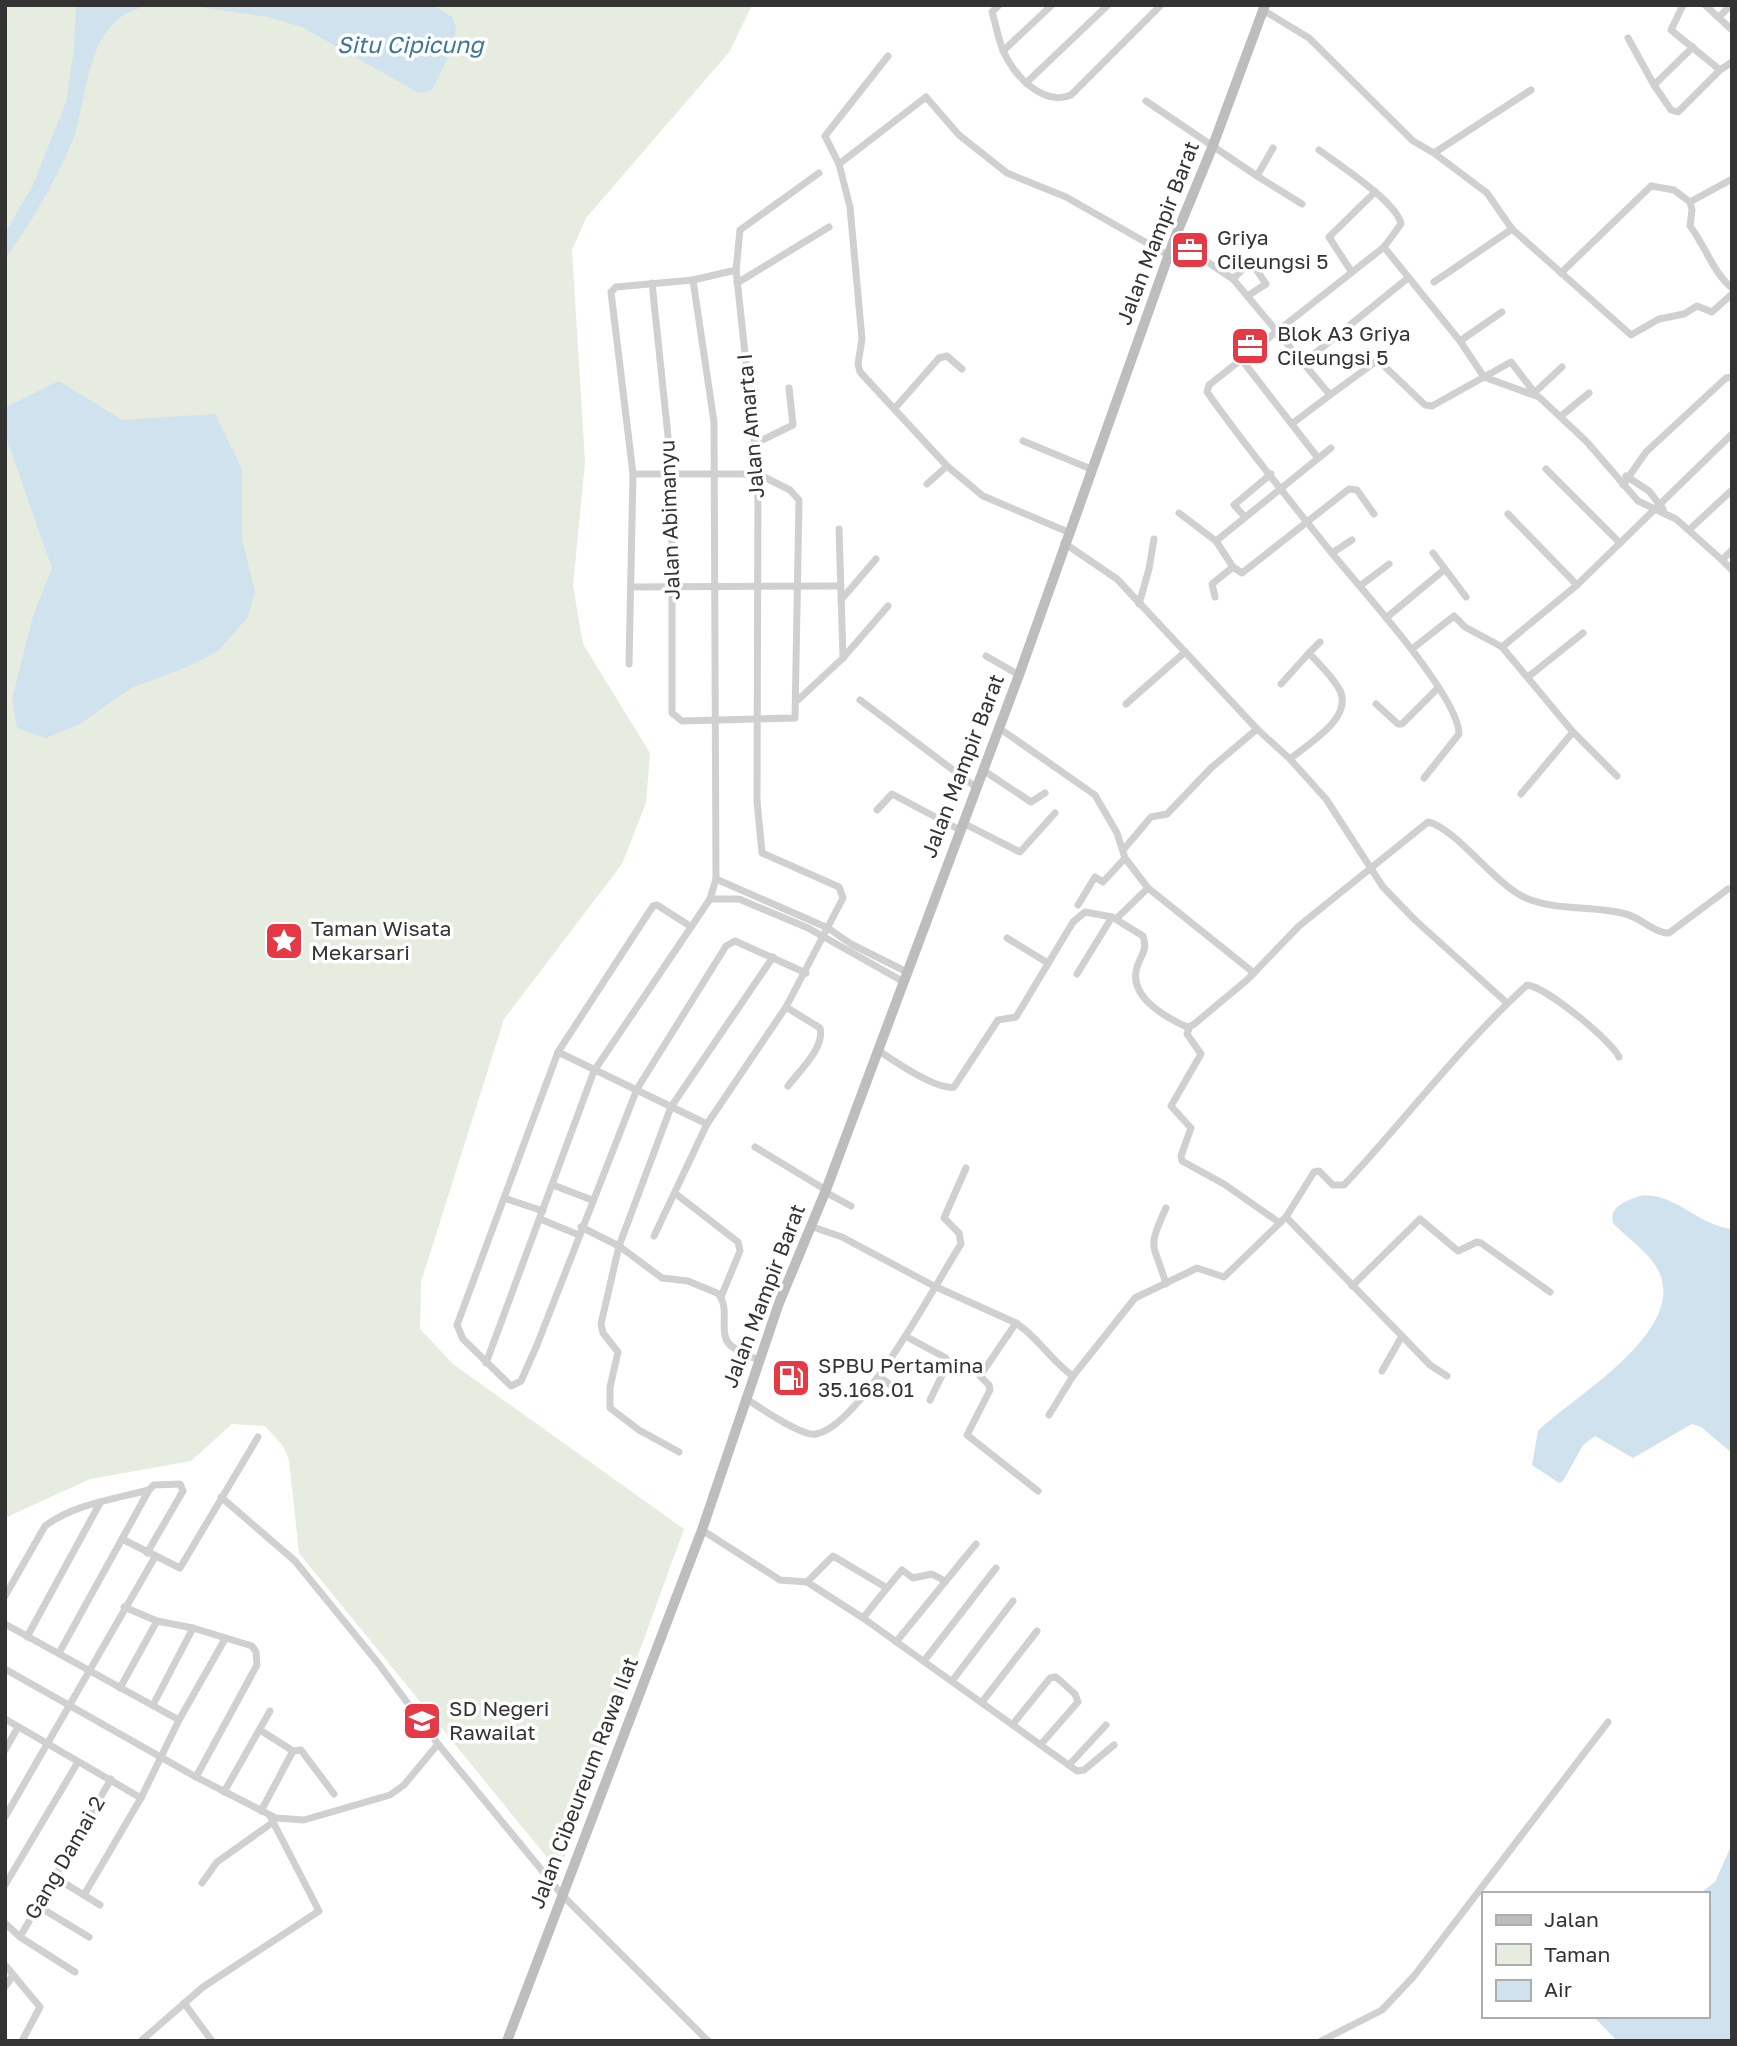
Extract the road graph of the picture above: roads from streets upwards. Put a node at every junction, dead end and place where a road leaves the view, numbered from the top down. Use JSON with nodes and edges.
{"nodes":[{"id":1,"x":999,"y":5,"type":"edge"},
{"id":2,"x":1052,"y":5,"type":"edge"},
{"id":3,"x":1108,"y":5,"type":"edge"},
{"id":4,"x":1161,"y":5,"type":"edge"},
{"id":5,"x":1683,"y":5,"type":"edge"},
{"id":6,"x":1705,"y":5,"type":"edge"},
{"id":7,"x":1731,"y":5,"type":"edge"},
{"id":8,"x":1264,"y":8,"type":"edge"},
{"id":9,"x":1720,"y":17,"type":"junction"},
{"id":10,"x":1732,"y":30,"type":"edge"},
{"id":11,"x":1628,"y":38,"type":"dead end"},
{"id":12,"x":1693,"y":47,"type":"junction"},
{"id":13,"x":1003,"y":51,"type":"junction"},
{"id":14,"x":888,"y":55,"type":"dead end"},
{"id":15,"x":1732,"y":62,"type":"edge"},
{"id":16,"x":1720,"y":70,"type":"junction"},
{"id":17,"x":1026,"y":83,"type":"junction"},
{"id":18,"x":1654,"y":85,"type":"junction"},
{"id":19,"x":1531,"y":90,"type":"dead end"},
{"id":20,"x":1146,"y":101,"type":"dead end"},
{"id":21,"x":1212,"y":148,"type":"junction"},
{"id":22,"x":1273,"y":148,"type":"dead end"},
{"id":23,"x":1319,"y":150,"type":"dead end"},
{"id":24,"x":1434,"y":153,"type":"junction"},
{"id":25,"x":839,"y":164,"type":"junction"},
{"id":26,"x":819,"y":173,"type":"dead end"},
{"id":27,"x":1257,"y":176,"type":"junction"},
{"id":28,"x":1732,"y":179,"type":"edge"},
{"id":29,"x":1375,"y":192,"type":"junction"},
{"id":30,"x":1690,"y":202,"type":"junction"},
{"id":31,"x":1302,"y":204,"type":"dead end"},
{"id":32,"x":829,"y":227,"type":"dead end"},
{"id":33,"x":1512,"y":229,"type":"junction"},
{"id":34,"x":1174,"y":240,"type":"junction"},
{"id":35,"x":1384,"y":247,"type":"junction"},
{"id":36,"x":1168,"y":255,"type":"junction"},
{"id":37,"x":736,"y":270,"type":"junction"},
{"id":38,"x":1351,"y":271,"type":"junction"},
{"id":39,"x":1561,"y":273,"type":"junction"},
{"id":40,"x":1408,"y":278,"type":"junction"},
{"id":41,"x":1233,"y":279,"type":"junction"},
{"id":42,"x":693,"y":280,"type":"junction"},
{"id":43,"x":652,"y":282,"type":"junction"},
{"id":44,"x":1434,"y":282,"type":"dead end"},
{"id":45,"x":737,"y":283,"type":"junction"},
{"id":46,"x":1732,"y":288,"type":"edge"},
{"id":47,"x":1732,"y":293,"type":"edge"},
{"id":48,"x":1249,"y":295,"type":"junction"},
{"id":49,"x":1502,"y":312,"type":"dead end"},
{"id":50,"x":1278,"y":331,"type":"junction"},
{"id":51,"x":1460,"y":341,"type":"junction"},
{"id":52,"x":1242,"y":360,"type":"junction"},
{"id":53,"x":1303,"y":363,"type":"junction"},
{"id":54,"x":1562,"y":367,"type":"dead end"},
{"id":55,"x":962,"y":369,"type":"dead end"},
{"id":56,"x":1484,"y":377,"type":"junction"},
{"id":57,"x":1732,"y":377,"type":"edge"},
{"id":58,"x":789,"y":388,"type":"dead end"},
{"id":59,"x":1533,"y":393,"type":"junction"},
{"id":60,"x":1589,"y":393,"type":"dead end"},
{"id":61,"x":1330,"y":395,"type":"junction"},
{"id":62,"x":895,"y":408,"type":"junction"},
{"id":63,"x":1561,"y":416,"type":"junction"},
{"id":64,"x":1293,"y":423,"type":"junction"},
{"id":65,"x":1732,"y":434,"type":"edge"},
{"id":66,"x":1023,"y":441,"type":"dead end"},
{"id":67,"x":754,"y":444,"type":"junction"},
{"id":68,"x":1331,"y":448,"type":"dead end"},
{"id":69,"x":1318,"y":458,"type":"junction"},
{"id":70,"x":947,"y":466,"type":"junction"},
{"id":71,"x":1091,"y":469,"type":"junction"},
{"id":72,"x":1546,"y":469,"type":"dead end"},
{"id":73,"x":715,"y":473,"type":"junction"},
{"id":74,"x":633,"y":474,"type":"junction"},
{"id":75,"x":672,"y":474,"type":"junction"},
{"id":76,"x":758,"y":474,"type":"junction"},
{"id":77,"x":1271,"y":474,"type":"junction"},
{"id":78,"x":1618,"y":476,"type":"junction"},
{"id":79,"x":1630,"y":476,"type":"junction"},
{"id":80,"x":927,"y":484,"type":"dead end"},
{"id":81,"x":1623,"y":485,"type":"junction"},
{"id":82,"x":1282,"y":487,"type":"junction"},
{"id":83,"x":1732,"y":490,"type":"edge"},
{"id":84,"x":1661,"y":509,"type":"junction"},
{"id":85,"x":1179,"y":513,"type":"dead end"},
{"id":86,"x":1374,"y":514,"type":"dead end"},
{"id":87,"x":1508,"y":514,"type":"dead end"},
{"id":88,"x":1245,"y":517,"type":"junction"},
{"id":89,"x":1308,"y":522,"type":"junction"},
{"id":90,"x":839,"y":528,"type":"dead end"},
{"id":91,"x":1690,"y":529,"type":"junction"},
{"id":92,"x":1066,"y":538,"type":"junction"},
{"id":93,"x":1153,"y":539,"type":"dead end"},
{"id":94,"x":1352,"y":540,"type":"dead end"},
{"id":95,"x":1216,"y":541,"type":"junction"},
{"id":96,"x":1620,"y":543,"type":"junction"},
{"id":97,"x":1732,"y":550,"type":"edge"},
{"id":98,"x":1332,"y":553,"type":"junction"},
{"id":99,"x":1433,"y":553,"type":"dead end"},
{"id":100,"x":876,"y":559,"type":"dead end"},
{"id":101,"x":1722,"y":560,"type":"junction"},
{"id":102,"x":1389,"y":564,"type":"dead end"},
{"id":103,"x":1233,"y":566,"type":"junction"},
{"id":104,"x":1445,"y":569,"type":"junction"},
{"id":105,"x":1732,"y":569,"type":"edge"},
{"id":106,"x":1577,"y":585,"type":"junction"},
{"id":107,"x":757,"y":586,"type":"junction"},
{"id":108,"x":798,"y":586,"type":"junction"},
{"id":109,"x":840,"y":586,"type":"junction"},
{"id":110,"x":1360,"y":586,"type":"junction"},
{"id":111,"x":631,"y":587,"type":"junction"},
{"id":112,"x":673,"y":587,"type":"junction"},
{"id":113,"x":715,"y":587,"type":"junction"},
{"id":114,"x":1215,"y":597,"type":"dead end"},
{"id":115,"x":1466,"y":597,"type":"dead end"},
{"id":116,"x":841,"y":600,"type":"junction"},
{"id":117,"x":1139,"y":604,"type":"junction"},
{"id":118,"x":888,"y":606,"type":"dead end"},
{"id":119,"x":1386,"y":618,"type":"junction"},
{"id":120,"x":1583,"y":633,"type":"dead end"},
{"id":121,"x":1320,"y":642,"type":"dead end"},
{"id":122,"x":1503,"y":647,"type":"junction"},
{"id":123,"x":1412,"y":649,"type":"junction"},
{"id":124,"x":1185,"y":652,"type":"junction"},
{"id":125,"x":1309,"y":653,"type":"junction"},
{"id":126,"x":986,"y":656,"type":"dead end"},
{"id":127,"x":843,"y":659,"type":"junction"},
{"id":128,"x":629,"y":664,"type":"dead end"},
{"id":129,"x":1019,"y":675,"type":"junction"},
{"id":130,"x":1528,"y":677,"type":"junction"},
{"id":131,"x":1281,"y":684,"type":"dead end"},
{"id":132,"x":1438,"y":688,"type":"junction"},
{"id":133,"x":860,"y":699,"type":"dead end"},
{"id":134,"x":798,"y":700,"type":"junction"},
{"id":135,"x":1126,"y":704,"type":"dead end"},
{"id":136,"x":1376,"y":704,"type":"dead end"},
{"id":137,"x":758,"y":720,"type":"junction"},
{"id":138,"x":714,"y":721,"type":"junction"},
{"id":139,"x":999,"y":728,"type":"junction"},
{"id":140,"x":1257,"y":729,"type":"junction"},
{"id":141,"x":1573,"y":732,"type":"junction"},
{"id":142,"x":1290,"y":759,"type":"junction"},
{"id":143,"x":983,"y":770,"type":"junction"},
{"id":144,"x":1617,"y":776,"type":"dead end"},
{"id":145,"x":1424,"y":778,"type":"dead end"},
{"id":146,"x":977,"y":788,"type":"junction"},
{"id":147,"x":1045,"y":793,"type":"dead end"},
{"id":148,"x":1521,"y":794,"type":"dead end"},
{"id":149,"x":877,"y":810,"type":"dead end"},
{"id":150,"x":1055,"y":813,"type":"dead end"},
{"id":151,"x":961,"y":826,"type":"junction"},
{"id":152,"x":1124,"y":849,"type":"junction"},
{"id":153,"x":1125,"y":858,"type":"junction"},
{"id":154,"x":1370,"y":868,"type":"junction"},
{"id":155,"x":716,"y":879,"type":"junction"},
{"id":156,"x":1149,"y":888,"type":"junction"},
{"id":157,"x":1728,"y":889,"type":"dead end"},
{"id":158,"x":740,"y":895,"type":"junction"},
{"id":159,"x":710,"y":899,"type":"junction"},
{"id":160,"x":1078,"y":905,"type":"dead end"},
{"id":161,"x":1113,"y":918,"type":"junction"},
{"id":162,"x":690,"y":926,"type":"junction"},
{"id":163,"x":828,"y":928,"type":"junction"},
{"id":164,"x":824,"y":936,"type":"junction"},
{"id":165,"x":1007,"y":938,"type":"dead end"},
{"id":166,"x":773,"y":957,"type":"junction"},
{"id":167,"x":1048,"y":963,"type":"junction"},
{"id":168,"x":806,"y":973,"type":"junction"},
{"id":169,"x":1254,"y":973,"type":"junction"},
{"id":170,"x":1077,"y":974,"type":"dead end"},
{"id":171,"x":906,"y":977,"type":"junction"},
{"id":172,"x":1507,"y":1003,"type":"junction"},
{"id":173,"x":786,"y":1007,"type":"junction"},
{"id":174,"x":1191,"y":1026,"type":"junction"},
{"id":175,"x":878,"y":1050,"type":"junction"},
{"id":176,"x":558,"y":1052,"type":"junction"},
{"id":177,"x":1619,"y":1057,"type":"dead end"},
{"id":178,"x":594,"y":1071,"type":"junction"},
{"id":179,"x":788,"y":1086,"type":"dead end"},
{"id":180,"x":637,"y":1089,"type":"junction"},
{"id":181,"x":671,"y":1107,"type":"junction"},
{"id":182,"x":707,"y":1124,"type":"junction"},
{"id":183,"x":755,"y":1147,"type":"dead end"},
{"id":184,"x":967,"y":1168,"type":"dead end"},
{"id":185,"x":553,"y":1185,"type":"junction"},
{"id":186,"x":825,"y":1191,"type":"junction"},
{"id":187,"x":676,"y":1194,"type":"junction"},
{"id":188,"x":504,"y":1198,"type":"junction"},
{"id":189,"x":592,"y":1200,"type":"junction"},
{"id":190,"x":851,"y":1206,"type":"dead end"},
{"id":191,"x":1166,"y":1208,"type":"dead end"},
{"id":192,"x":541,"y":1215,"type":"junction"},
{"id":193,"x":1283,"y":1220,"type":"junction"},
{"id":194,"x":810,"y":1226,"type":"junction"},
{"id":195,"x":580,"y":1231,"type":"junction"},
{"id":196,"x":654,"y":1236,"type":"dead end"},
{"id":197,"x":620,"y":1246,"type":"junction"},
{"id":198,"x":1166,"y":1284,"type":"junction"},
{"id":199,"x":934,"y":1286,"type":"junction"},
{"id":200,"x":1352,"y":1286,"type":"junction"},
{"id":201,"x":1550,"y":1292,"type":"dead end"},
{"id":202,"x":721,"y":1297,"type":"junction"},
{"id":203,"x":1016,"y":1322,"type":"junction"},
{"id":204,"x":1402,"y":1336,"type":"junction"},
{"id":205,"x":907,"y":1337,"type":"junction"},
{"id":206,"x":760,"y":1361,"type":"junction"},
{"id":207,"x":486,"y":1363,"type":"junction"},
{"id":208,"x":1382,"y":1371,"type":"dead end"},
{"id":209,"x":879,"y":1376,"type":"junction"},
{"id":210,"x":1073,"y":1376,"type":"junction"},
{"id":211,"x":1447,"y":1376,"type":"dead end"},
{"id":212,"x":903,"y":1395,"type":"dead end"},
{"id":213,"x":745,"y":1398,"type":"junction"},
{"id":214,"x":930,"y":1399,"type":"dead end"},
{"id":215,"x":1049,"y":1415,"type":"dead end"},
{"id":216,"x":258,"y":1437,"type":"dead end"},
{"id":217,"x":679,"y":1452,"type":"dead end"},
{"id":218,"x":149,"y":1490,"type":"junction"},
{"id":219,"x":1038,"y":1492,"type":"dead end"},
{"id":220,"x":221,"y":1497,"type":"junction"},
{"id":221,"x":100,"y":1503,"type":"junction"},
{"id":222,"x":700,"y":1535,"type":"junction"},
{"id":223,"x":122,"y":1539,"type":"junction"},
{"id":224,"x":976,"y":1544,"type":"dead end"},
{"id":225,"x":147,"y":1553,"type":"junction"},
{"id":226,"x":155,"y":1557,"type":"junction"},
{"id":227,"x":996,"y":1568,"type":"dead end"},
{"id":228,"x":945,"y":1581,"type":"junction"},
{"id":229,"x":807,"y":1582,"type":"junction"},
{"id":230,"x":887,"y":1588,"type":"junction"},
{"id":231,"x":5,"y":1597,"type":"edge"},
{"id":232,"x":1013,"y":1601,"type":"dead end"},
{"id":233,"x":124,"y":1607,"type":"junction"},
{"id":234,"x":863,"y":1618,"type":"junction"},
{"id":235,"x":158,"y":1621,"type":"junction"},
{"id":236,"x":5,"y":1624,"type":"edge"},
{"id":237,"x":193,"y":1628,"type":"junction"},
{"id":238,"x":1037,"y":1631,"type":"dead end"},
{"id":239,"x":27,"y":1637,"type":"junction"},
{"id":240,"x":225,"y":1639,"type":"junction"},
{"id":241,"x":896,"y":1642,"type":"junction"},
{"id":242,"x":59,"y":1653,"type":"junction"},
{"id":243,"x":924,"y":1661,"type":"junction"},
{"id":244,"x":5,"y":1669,"type":"edge"},
{"id":245,"x":88,"y":1670,"type":"junction"},
{"id":246,"x":952,"y":1681,"type":"junction"},
{"id":247,"x":120,"y":1688,"type":"junction"},
{"id":248,"x":982,"y":1702,"type":"junction"},
{"id":249,"x":153,"y":1705,"type":"junction"},
{"id":250,"x":68,"y":1706,"type":"junction"},
{"id":251,"x":270,"y":1711,"type":"dead end"},
{"id":252,"x":5,"y":1719,"type":"edge"},
{"id":253,"x":179,"y":1720,"type":"junction"},
{"id":254,"x":1608,"y":1722,"type":"dead end"},
{"id":255,"x":1013,"y":1724,"type":"junction"},
{"id":256,"x":1106,"y":1725,"type":"dead end"},
{"id":257,"x":18,"y":1727,"type":"junction"},
{"id":258,"x":260,"y":1730,"type":"junction"},
{"id":259,"x":46,"y":1742,"type":"junction"},
{"id":260,"x":1041,"y":1743,"type":"junction"},
{"id":261,"x":438,"y":1744,"type":"junction"},
{"id":262,"x":1114,"y":1745,"type":"dead end"},
{"id":263,"x":5,"y":1750,"type":"edge"},
{"id":264,"x":293,"y":1751,"type":"junction"},
{"id":265,"x":163,"y":1758,"type":"junction"},
{"id":266,"x":78,"y":1762,"type":"junction"},
{"id":267,"x":1070,"y":1764,"type":"junction"},
{"id":268,"x":196,"y":1777,"type":"junction"},
{"id":269,"x":111,"y":1779,"type":"junction"},
{"id":270,"x":224,"y":1792,"type":"junction"},
{"id":271,"x":334,"y":1794,"type":"dead end"},
{"id":272,"x":141,"y":1798,"type":"junction"},
{"id":273,"x":261,"y":1811,"type":"junction"},
{"id":274,"x":5,"y":1817,"type":"edge"},
{"id":275,"x":271,"y":1819,"type":"junction"},
{"id":276,"x":52,"y":1877,"type":"junction"},
{"id":277,"x":202,"y":1883,"type":"dead end"},
{"id":278,"x":5,"y":1885,"type":"edge"},
{"id":279,"x":84,"y":1895,"type":"junction"},
{"id":280,"x":566,"y":1899,"type":"junction"},
{"id":281,"x":36,"y":1905,"type":"junction"},
{"id":282,"x":100,"y":1905,"type":"dead end"},
{"id":283,"x":5,"y":1923,"type":"edge"},
{"id":284,"x":20,"y":1937,"type":"junction"},
{"id":285,"x":89,"y":1937,"type":"dead end"},
{"id":286,"x":5,"y":1965,"type":"edge"},
{"id":287,"x":75,"y":1972,"type":"dead end"},
{"id":288,"x":13,"y":1975,"type":"junction"},
{"id":289,"x":5,"y":1987,"type":"edge"},
{"id":290,"x":184,"y":2003,"type":"junction"},
{"id":291,"x":22,"y":2041,"type":"edge"},
{"id":292,"x":141,"y":2041,"type":"edge"},
{"id":293,"x":212,"y":2041,"type":"edge"},
{"id":294,"x":507,"y":2041,"type":"edge"},
{"id":295,"x":708,"y":2041,"type":"edge"},
{"id":296,"x":1321,"y":2041,"type":"edge"}],
"edges":[{"from":1,"to":13,"type":"street"},
{"from":2,"to":13,"type":"street"},
{"from":3,"to":17,"type":"street"},
{"from":4,"to":17,"type":"street"},
{"from":5,"to":12,"type":"street"},
{"from":6,"to":9,"type":"street"},
{"from":7,"to":9,"type":"street"},
{"from":8,"to":21,"type":"street","name":"Jalan Mampir Barat"},
{"from":8,"to":24,"type":"street"},
{"from":9,"to":10,"type":"street"},
{"from":11,"to":18,"type":"street"},
{"from":12,"to":16,"type":"street"},
{"from":12,"to":18,"type":"street"},
{"from":13,"to":17,"type":"street"},
{"from":14,"to":25,"type":"street"},
{"from":15,"to":16,"type":"street"},
{"from":16,"to":18,"type":"street"},
{"from":19,"to":24,"type":"street"},
{"from":20,"to":21,"type":"street"},
{"from":21,"to":27,"type":"street"},
{"from":21,"to":34,"type":"street","name":"Jalan Mampir Barat"},
{"from":22,"to":27,"type":"street"},
{"from":23,"to":29,"type":"street"},
{"from":24,"to":33,"type":"street"},
{"from":25,"to":36,"type":"street"},
{"from":25,"to":62,"type":"street"},
{"from":26,"to":37,"type":"street","name":"Jalan Amarta I"},
{"from":27,"to":31,"type":"street"},
{"from":28,"to":30,"type":"street"},
{"from":29,"to":35,"type":"street"},
{"from":29,"to":38,"type":"street"},
{"from":30,"to":39,"type":"street"},
{"from":30,"to":46,"type":"street"},
{"from":32,"to":45,"type":"street"},
{"from":33,"to":39,"type":"street"},
{"from":33,"to":44,"type":"street"},
{"from":34,"to":36,"type":"street","name":"Jalan Mampir Barat"},
{"from":34,"to":41,"type":"street"},
{"from":35,"to":38,"type":"street"},
{"from":35,"to":40,"type":"street"},
{"from":36,"to":71,"type":"street","name":"Jalan Mampir Barat"},
{"from":37,"to":42,"type":"street"},
{"from":37,"to":45,"type":"street","name":"Jalan Amarta I"},
{"from":38,"to":50,"type":"street"},
{"from":39,"to":47,"type":"street"},
{"from":40,"to":51,"type":"street"},
{"from":40,"to":53,"type":"street"},
{"from":41,"to":48,"type":"street"},
{"from":41,"to":48,"type":"street"},
{"from":42,"to":43,"type":"street"},
{"from":42,"to":73,"type":"street"},
{"from":43,"to":74,"type":"street"},
{"from":43,"to":75,"type":"street","name":"Jalan Abimanyu"},
{"from":45,"to":67,"type":"street","name":"Jalan Amarta I"},
{"from":48,"to":50,"type":"street"},
{"from":49,"to":51,"type":"street"},
{"from":50,"to":52,"type":"street"},
{"from":50,"to":53,"type":"street"},
{"from":51,"to":56,"type":"street"},
{"from":52,"to":64,"type":"street"},
{"from":52,"to":77,"type":"street"},
{"from":53,"to":61,"type":"street"},
{"from":54,"to":59,"type":"street"},
{"from":55,"to":62,"type":"street"},
{"from":56,"to":59,"type":"street"},
{"from":56,"to":59,"type":"street"},
{"from":56,"to":61,"type":"street"},
{"from":57,"to":79,"type":"street"},
{"from":58,"to":67,"type":"street"},
{"from":59,"to":63,"type":"street"},
{"from":60,"to":63,"type":"street"},
{"from":61,"to":64,"type":"street"},
{"from":62,"to":70,"type":"street"},
{"from":63,"to":78,"type":"street"},
{"from":64,"to":69,"type":"street"},
{"from":65,"to":84,"type":"street"},
{"from":66,"to":71,"type":"street"},
{"from":67,"to":76,"type":"street","name":"Jalan Amarta I"},
{"from":68,"to":69,"type":"street"},
{"from":69,"to":82,"type":"street"},
{"from":70,"to":80,"type":"street"},
{"from":70,"to":92,"type":"street"},
{"from":71,"to":92,"type":"street","name":"Jalan Mampir Barat"},
{"from":72,"to":96,"type":"street"},
{"from":73,"to":75,"type":"street"},
{"from":73,"to":76,"type":"street"},
{"from":73,"to":113,"type":"street"},
{"from":74,"to":75,"type":"street"},
{"from":74,"to":111,"type":"street"},
{"from":75,"to":112,"type":"street","name":"Jalan Abimanyu"},
{"from":76,"to":107,"type":"street","name":"Jalan Amarta I"},
{"from":76,"to":108,"type":"street"},
{"from":77,"to":82,"type":"street"},
{"from":77,"to":88,"type":"street"},
{"from":78,"to":79,"type":"street"},
{"from":78,"to":81,"type":"street"},
{"from":79,"to":81,"type":"street"},
{"from":79,"to":84,"type":"street"},
{"from":81,"to":84,"type":"street"},
{"from":82,"to":88,"type":"street"},
{"from":82,"to":89,"type":"street"},
{"from":83,"to":91,"type":"street"},
{"from":84,"to":91,"type":"street"},
{"from":84,"to":96,"type":"street"},
{"from":85,"to":95,"type":"street"},
{"from":86,"to":89,"type":"street"},
{"from":87,"to":106,"type":"street"},
{"from":88,"to":95,"type":"street"},
{"from":89,"to":98,"type":"street"},
{"from":89,"to":103,"type":"street"},
{"from":90,"to":109,"type":"street"},
{"from":91,"to":101,"type":"street"},
{"from":92,"to":117,"type":"street"},
{"from":92,"to":129,"type":"street","name":"Jalan Mampir Barat"},
{"from":93,"to":117,"type":"street"},
{"from":94,"to":98,"type":"street"},
{"from":95,"to":103,"type":"street"},
{"from":96,"to":106,"type":"street"},
{"from":97,"to":101,"type":"street"},
{"from":98,"to":110,"type":"street"},
{"from":99,"to":104,"type":"street"},
{"from":100,"to":116,"type":"street"},
{"from":101,"to":105,"type":"street"},
{"from":102,"to":110,"type":"street"},
{"from":103,"to":114,"type":"street"},
{"from":104,"to":115,"type":"street"},
{"from":104,"to":119,"type":"street"},
{"from":106,"to":122,"type":"street"},
{"from":107,"to":108,"type":"street"},
{"from":107,"to":113,"type":"street"},
{"from":107,"to":137,"type":"street","name":"Jalan Amarta I"},
{"from":108,"to":109,"type":"street"},
{"from":108,"to":134,"type":"street"},
{"from":109,"to":116,"type":"street"},
{"from":110,"to":119,"type":"street"},
{"from":111,"to":112,"type":"street"},
{"from":111,"to":128,"type":"street"},
{"from":112,"to":113,"type":"street"},
{"from":112,"to":138,"type":"street","name":"Jalan Abimanyu"},
{"from":113,"to":138,"type":"street"},
{"from":116,"to":127,"type":"street"},
{"from":117,"to":124,"type":"street"},
{"from":118,"to":127,"type":"street"},
{"from":119,"to":123,"type":"street"},
{"from":120,"to":130,"type":"street"},
{"from":121,"to":125,"type":"street"},
{"from":122,"to":123,"type":"street"},
{"from":122,"to":130,"type":"street"},
{"from":123,"to":132,"type":"street"},
{"from":124,"to":135,"type":"street"},
{"from":124,"to":140,"type":"street"},
{"from":125,"to":131,"type":"street"},
{"from":125,"to":142,"type":"street"},
{"from":126,"to":129,"type":"street"},
{"from":127,"to":134,"type":"street"},
{"from":129,"to":139,"type":"street","name":"Jalan Mampir Barat"},
{"from":130,"to":141,"type":"street"},
{"from":132,"to":136,"type":"street"},
{"from":132,"to":145,"type":"street"},
{"from":133,"to":146,"type":"street"},
{"from":134,"to":137,"type":"street"},
{"from":137,"to":138,"type":"street"},
{"from":137,"to":163,"type":"street","name":"Jalan Amarta I"},
{"from":138,"to":155,"type":"street"},
{"from":139,"to":143,"type":"street","name":"Jalan Mampir Barat"},
{"from":139,"to":152,"type":"street"},
{"from":140,"to":142,"type":"street"},
{"from":140,"to":152,"type":"street"},
{"from":141,"to":144,"type":"street"},
{"from":141,"to":148,"type":"street"},
{"from":142,"to":154,"type":"street"},
{"from":143,"to":146,"type":"street","name":"Jalan Mampir Barat"},
{"from":143,"to":147,"type":"street"},
{"from":146,"to":151,"type":"street","name":"Jalan Mampir Barat"},
{"from":149,"to":151,"type":"street"},
{"from":150,"to":151,"type":"street"},
{"from":151,"to":171,"type":"street","name":"Jalan Mampir Barat"},
{"from":152,"to":153,"type":"street"},
{"from":153,"to":156,"type":"street"},
{"from":153,"to":160,"type":"street"},
{"from":154,"to":157,"type":"street"},
{"from":154,"to":169,"type":"street"},
{"from":154,"to":172,"type":"street"},
{"from":155,"to":158,"type":"street"},
{"from":155,"to":159,"type":"street"},
{"from":156,"to":161,"type":"street"},
{"from":156,"to":169,"type":"street"},
{"from":158,"to":159,"type":"street"},
{"from":158,"to":163,"type":"street"},
{"from":158,"to":164,"type":"street"},
{"from":159,"to":162,"type":"street"},
{"from":161,"to":167,"type":"street"},
{"from":161,"to":170,"type":"street"},
{"from":161,"to":174,"type":"street"},
{"from":162,"to":176,"type":"street"},
{"from":162,"to":178,"type":"street"},
{"from":163,"to":164,"type":"street"},
{"from":163,"to":171,"type":"street"},
{"from":164,"to":168,"type":"street"},
{"from":164,"to":171,"type":"street"},
{"from":165,"to":167,"type":"street"},
{"from":166,"to":168,"type":"street"},
{"from":166,"to":180,"type":"street"},
{"from":166,"to":181,"type":"street"},
{"from":167,"to":175,"type":"street"},
{"from":168,"to":173,"type":"street"},
{"from":169,"to":174,"type":"street"},
{"from":171,"to":175,"type":"street","name":"Jalan Mampir Barat"},
{"from":172,"to":177,"type":"street"},
{"from":172,"to":193,"type":"street"},
{"from":173,"to":179,"type":"street"},
{"from":173,"to":182,"type":"street"},
{"from":174,"to":193,"type":"street"},
{"from":175,"to":186,"type":"street","name":"Jalan Mampir Barat"},
{"from":176,"to":178,"type":"street"},
{"from":176,"to":188,"type":"street"},
{"from":178,"to":180,"type":"street"},
{"from":178,"to":185,"type":"street"},
{"from":180,"to":181,"type":"street"},
{"from":180,"to":189,"type":"street"},
{"from":181,"to":182,"type":"street"},
{"from":181,"to":197,"type":"street"},
{"from":182,"to":187,"type":"street"},
{"from":183,"to":186,"type":"street"},
{"from":184,"to":199,"type":"street"},
{"from":185,"to":189,"type":"street"},
{"from":185,"to":192,"type":"street"},
{"from":186,"to":190,"type":"street"},
{"from":186,"to":194,"type":"street","name":"Jalan Mampir Barat"},
{"from":187,"to":196,"type":"street"},
{"from":187,"to":202,"type":"street"},
{"from":188,"to":192,"type":"street"},
{"from":188,"to":207,"type":"street"},
{"from":189,"to":195,"type":"street"},
{"from":191,"to":198,"type":"street"},
{"from":192,"to":195,"type":"street"},
{"from":192,"to":207,"type":"street"},
{"from":193,"to":198,"type":"street"},
{"from":193,"to":200,"type":"street"},
{"from":194,"to":199,"type":"street"},
{"from":194,"to":206,"type":"street","name":"Jalan Mampir Barat"},
{"from":195,"to":197,"type":"street"},
{"from":195,"to":207,"type":"street"},
{"from":197,"to":202,"type":"street"},
{"from":197,"to":217,"type":"street"},
{"from":198,"to":210,"type":"street"},
{"from":199,"to":203,"type":"street"},
{"from":199,"to":205,"type":"street"},
{"from":200,"to":201,"type":"street"},
{"from":200,"to":204,"type":"street"},
{"from":202,"to":206,"type":"street"},
{"from":203,"to":210,"type":"street"},
{"from":203,"to":219,"type":"street"},
{"from":204,"to":208,"type":"street"},
{"from":204,"to":211,"type":"street"},
{"from":205,"to":209,"type":"street"},
{"from":205,"to":214,"type":"street"},
{"from":206,"to":213,"type":"street","name":"Jalan Mampir Barat"},
{"from":209,"to":212,"type":"street"},
{"from":209,"to":213,"type":"street"},
{"from":210,"to":215,"type":"street"},
{"from":213,"to":222,"type":"street","name":"Jalan Mampir Barat"},
{"from":216,"to":220,"type":"street"},
{"from":218,"to":221,"type":"street"},
{"from":218,"to":223,"type":"street"},
{"from":218,"to":225,"type":"street"},
{"from":220,"to":226,"type":"street"},
{"from":220,"to":261,"type":"street"},
{"from":221,"to":231,"type":"street"},
{"from":221,"to":239,"type":"street"},
{"from":222,"to":229,"type":"street"},
{"from":222,"to":280,"type":"street","name":"Jalan Cibeureum Rawa Ilat"},
{"from":223,"to":225,"type":"street"},
{"from":223,"to":242,"type":"street"},
{"from":224,"to":228,"type":"street"},
{"from":225,"to":226,"type":"street"},
{"from":226,"to":233,"type":"street"},
{"from":227,"to":243,"type":"street"},
{"from":228,"to":230,"type":"street"},
{"from":228,"to":241,"type":"street"},
{"from":229,"to":230,"type":"street"},
{"from":229,"to":234,"type":"street"},
{"from":230,"to":234,"type":"street"},
{"from":232,"to":246,"type":"street"},
{"from":233,"to":235,"type":"street"},
{"from":233,"to":245,"type":"street"},
{"from":234,"to":241,"type":"street"},
{"from":235,"to":237,"type":"street"},
{"from":235,"to":247,"type":"street"},
{"from":236,"to":239,"type":"street"},
{"from":237,"to":240,"type":"street"},
{"from":237,"to":249,"type":"street"},
{"from":238,"to":248,"type":"street"},
{"from":239,"to":242,"type":"street"},
{"from":240,"to":253,"type":"street"},
{"from":240,"to":268,"type":"street"},
{"from":241,"to":243,"type":"street"},
{"from":242,"to":245,"type":"street"},
{"from":243,"to":246,"type":"street"},
{"from":244,"to":250,"type":"street"},
{"from":245,"to":247,"type":"street"},
{"from":245,"to":250,"type":"street"},
{"from":246,"to":248,"type":"street"},
{"from":247,"to":249,"type":"street"},
{"from":248,"to":255,"type":"street"},
{"from":249,"to":253,"type":"street"},
{"from":250,"to":259,"type":"street"},
{"from":250,"to":265,"type":"street"},
{"from":251,"to":258,"type":"street"},
{"from":252,"to":257,"type":"street"},
{"from":253,"to":265,"type":"street"},
{"from":254,"to":296,"type":"street"},
{"from":255,"to":260,"type":"street"},
{"from":255,"to":260,"type":"street"},
{"from":256,"to":267,"type":"street"},
{"from":257,"to":259,"type":"street"},
{"from":257,"to":263,"type":"street"},
{"from":258,"to":264,"type":"street"},
{"from":258,"to":270,"type":"street"},
{"from":259,"to":266,"type":"street"},
{"from":259,"to":274,"type":"street"},
{"from":260,"to":267,"type":"street"},
{"from":261,"to":275,"type":"street"},
{"from":261,"to":280,"type":"street"},
{"from":262,"to":267,"type":"street"},
{"from":264,"to":271,"type":"street"},
{"from":264,"to":273,"type":"street"},
{"from":265,"to":268,"type":"street"},
{"from":265,"to":272,"type":"street"},
{"from":266,"to":269,"type":"street"},
{"from":266,"to":278,"type":"street"},
{"from":268,"to":270,"type":"street"},
{"from":269,"to":272,"type":"street"},
{"from":269,"to":276,"type":"street","name":"Gang Damai 2"},
{"from":270,"to":273,"type":"street"},
{"from":272,"to":279,"type":"street"},
{"from":273,"to":275,"type":"street"},
{"from":275,"to":277,"type":"street"},
{"from":275,"to":290,"type":"street"},
{"from":276,"to":279,"type":"street"},
{"from":276,"to":281,"type":"street","name":"Gang Damai 2"},
{"from":279,"to":282,"type":"street"},
{"from":280,"to":294,"type":"street","name":"Jalan Cibeureum Rawa Ilat"},
{"from":280,"to":295,"type":"street"},
{"from":281,"to":284,"type":"street","name":"Gang Damai 2"},
{"from":281,"to":285,"type":"street"},
{"from":283,"to":284,"type":"street"},
{"from":284,"to":287,"type":"street"},
{"from":286,"to":288,"type":"street"},
{"from":288,"to":289,"type":"street"},
{"from":288,"to":291,"type":"street"},
{"from":290,"to":292,"type":"street"},
{"from":290,"to":293,"type":"street"}]}
